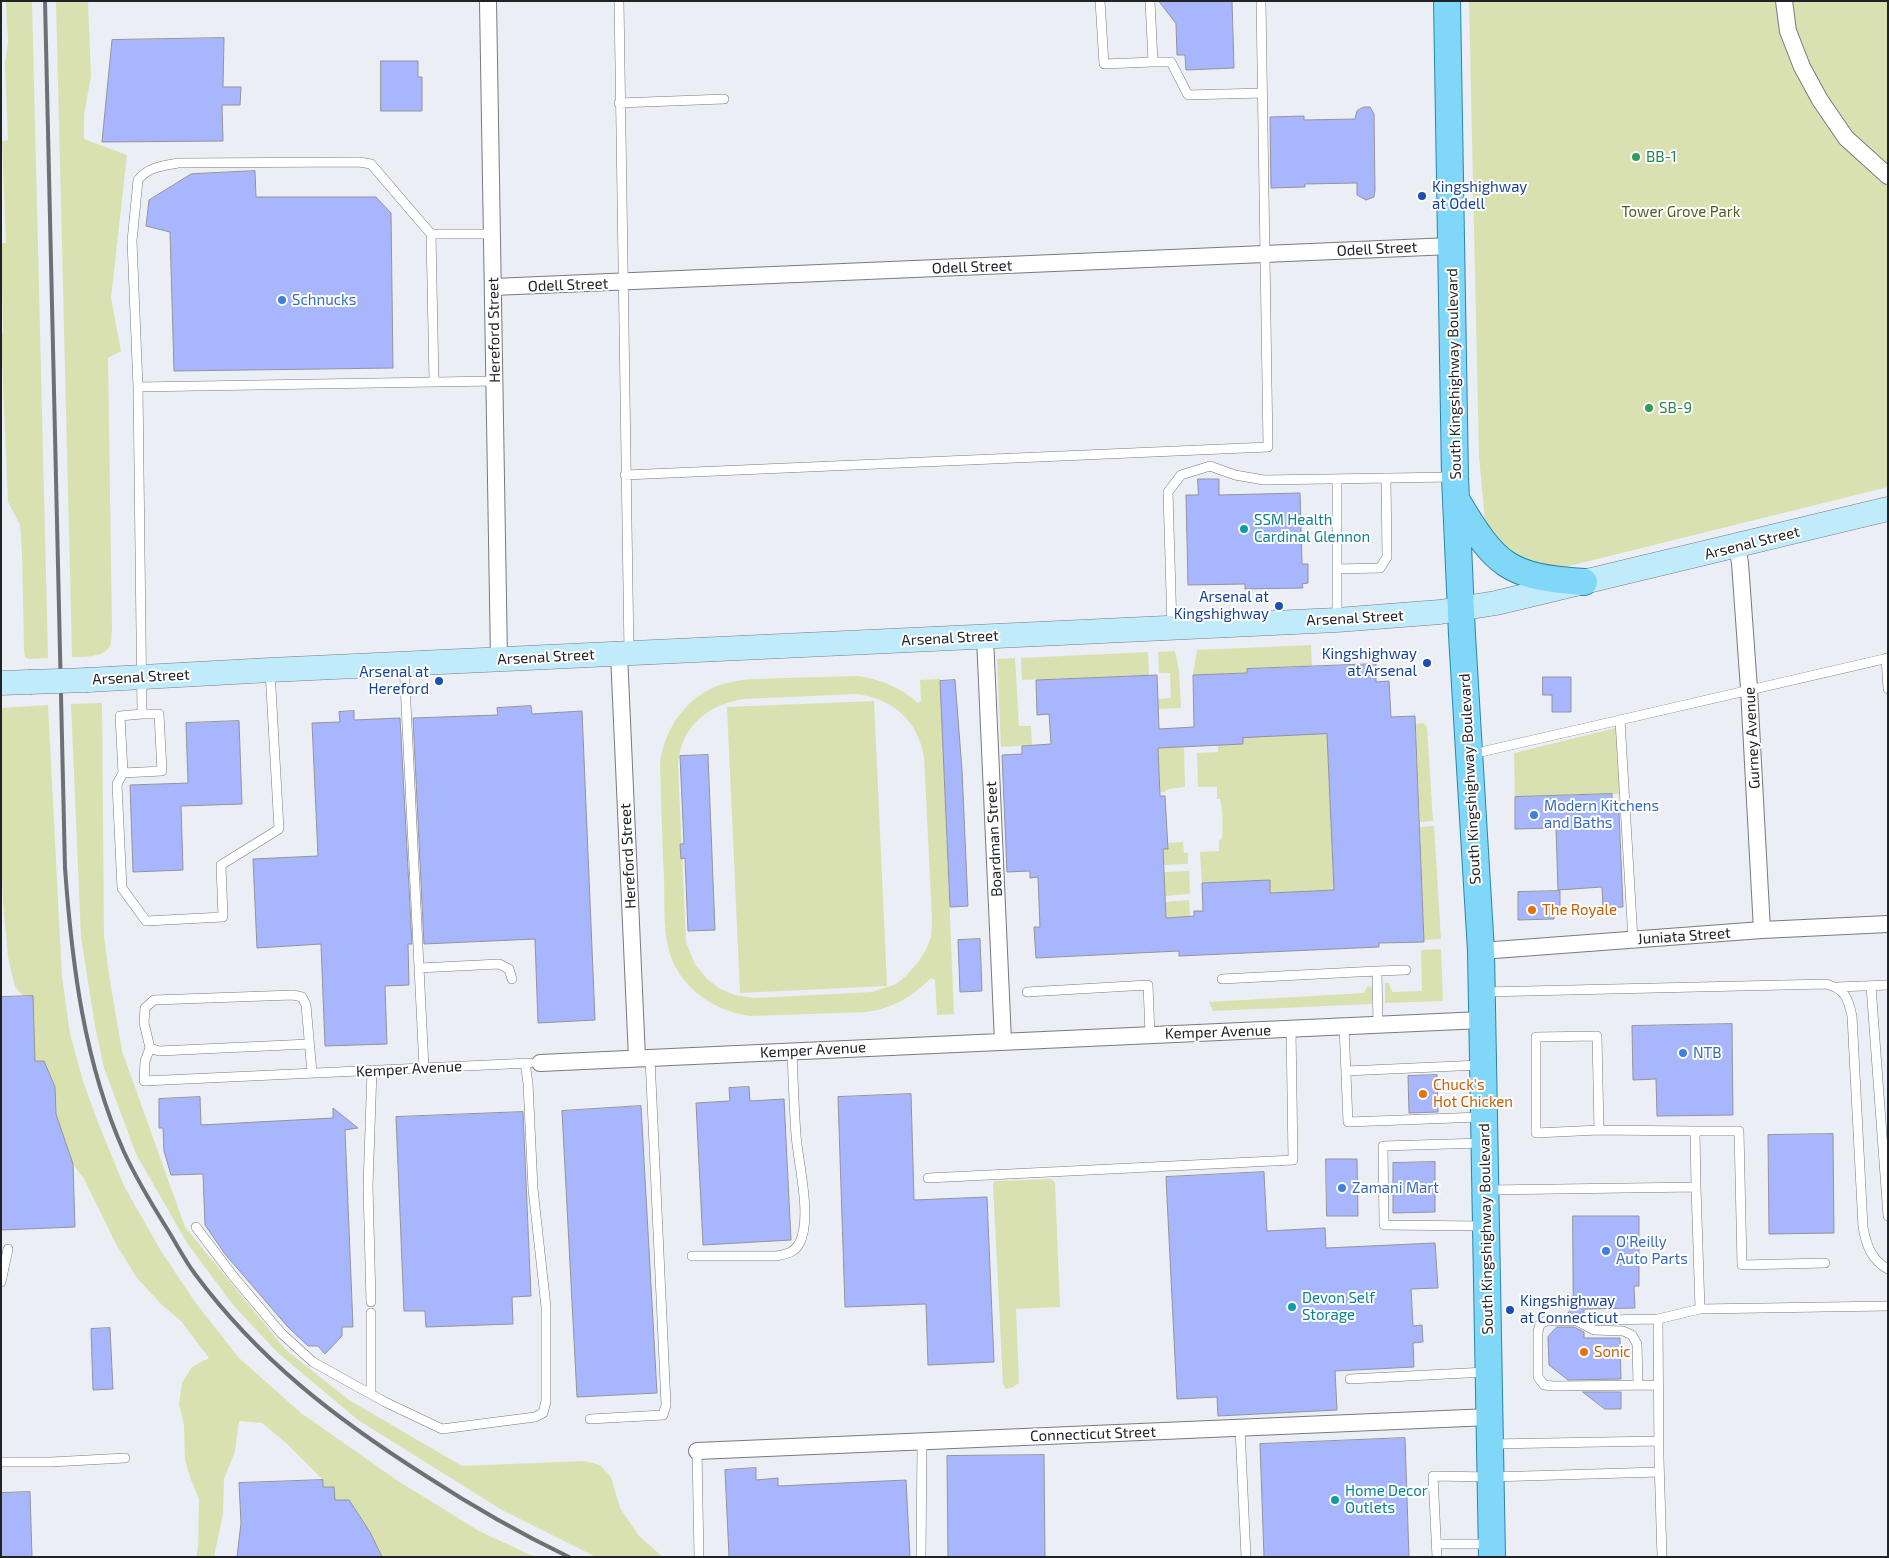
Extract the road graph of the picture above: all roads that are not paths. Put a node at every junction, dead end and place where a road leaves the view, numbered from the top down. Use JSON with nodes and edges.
{"nodes":[{"id":1,"x":488,"y":1,"type":"edge"},
{"id":2,"x":619,"y":1,"type":"edge"},
{"id":3,"x":1100,"y":1,"type":"edge"},
{"id":4,"x":1150,"y":1,"type":"edge"},
{"id":5,"x":1261,"y":1,"type":"edge"},
{"id":6,"x":1447,"y":1,"type":"edge"},
{"id":7,"x":1784,"y":1,"type":"edge"},
{"id":8,"x":1153,"y":62,"type":"junction"},
{"id":9,"x":1262,"y":94,"type":"junction"},
{"id":10,"x":724,"y":99,"type":"dead end"},
{"id":11,"x":620,"y":103,"type":"junction"},
{"id":12,"x":1888,"y":176,"type":"edge"},
{"id":13,"x":432,"y":234,"type":"junction"},
{"id":14,"x":492,"y":234,"type":"junction"},
{"id":15,"x":1452,"y":246,"type":"junction"},
{"id":16,"x":1265,"y":254,"type":"junction"},
{"id":17,"x":624,"y":282,"type":"junction"},
{"id":18,"x":493,"y":287,"type":"junction"},
{"id":19,"x":495,"y":381,"type":"junction"},
{"id":20,"x":434,"y":382,"type":"junction"},
{"id":21,"x":138,"y":387,"type":"junction"},
{"id":22,"x":625,"y":475,"type":"junction"},
{"id":23,"x":1386,"y":478,"type":"junction"},
{"id":24,"x":1338,"y":479,"type":"junction"},
{"id":25,"x":1456,"y":488,"type":"junction"},
{"id":26,"x":1888,"y":510,"type":"edge"},
{"id":27,"x":1737,"y":546,"type":"junction"},
{"id":28,"x":1337,"y":569,"type":"junction"},
{"id":29,"x":1584,"y":582,"type":"junction"},
{"id":30,"x":1461,"y":610,"type":"junction"},
{"id":31,"x":1337,"y":620,"type":"junction"},
{"id":32,"x":1172,"y":628,"type":"junction"},
{"id":33,"x":984,"y":637,"type":"junction"},
{"id":34,"x":624,"y":653,"type":"junction"},
{"id":35,"x":1887,"y":658,"type":"edge"},
{"id":36,"x":499,"y":659,"type":"junction"},
{"id":37,"x":404,"y":664,"type":"junction"},
{"id":38,"x":270,"y":670,"type":"junction"},
{"id":39,"x":142,"y":677,"type":"junction"},
{"id":40,"x":1,"y":683,"type":"edge"},
{"id":41,"x":1749,"y":689,"type":"junction"},
{"id":42,"x":1888,"y":689,"type":"edge"},
{"id":43,"x":142,"y":714,"type":"junction"},
{"id":44,"x":1620,"y":720,"type":"junction"},
{"id":45,"x":1469,"y":754,"type":"junction"},
{"id":46,"x":123,"y":773,"type":"junction"},
{"id":47,"x":1888,"y":924,"type":"edge"},
{"id":48,"x":1762,"y":930,"type":"junction"},
{"id":49,"x":1633,"y":940,"type":"junction"},
{"id":50,"x":1481,"y":951,"type":"junction"},
{"id":51,"x":419,"y":968,"type":"junction"},
{"id":52,"x":1406,"y":970,"type":"dead end"},
{"id":53,"x":1377,"y":971,"type":"junction"},
{"id":54,"x":512,"y":979,"type":"dead end"},
{"id":55,"x":1222,"y":979,"type":"dead end"},
{"id":56,"x":1888,"y":985,"type":"edge"},
{"id":57,"x":1871,"y":986,"type":"junction"},
{"id":58,"x":1837,"y":987,"type":"junction"},
{"id":59,"x":1027,"y":992,"type":"dead end"},
{"id":60,"x":1481,"y":992,"type":"junction"},
{"id":61,"x":1482,"y":1020,"type":"junction"},
{"id":62,"x":1378,"y":1025,"type":"junction"},
{"id":63,"x":1344,"y":1026,"type":"junction"},
{"id":64,"x":1291,"y":1028,"type":"junction"},
{"id":65,"x":1150,"y":1034,"type":"junction"},
{"id":66,"x":1003,"y":1041,"type":"junction"},
{"id":67,"x":309,"y":1044,"type":"junction"},
{"id":68,"x":150,"y":1048,"type":"junction"},
{"id":69,"x":792,"y":1051,"type":"junction"},
{"id":70,"x":644,"y":1058,"type":"junction"},
{"id":71,"x":532,"y":1063,"type":"junction"},
{"id":72,"x":1483,"y":1065,"type":"junction"},
{"id":73,"x":424,"y":1068,"type":"junction"},
{"id":74,"x":372,"y":1070,"type":"junction"},
{"id":75,"x":1346,"y":1071,"type":"junction"},
{"id":76,"x":312,"y":1073,"type":"junction"},
{"id":77,"x":1484,"y":1117,"type":"junction"},
{"id":78,"x":1599,"y":1130,"type":"junction"},
{"id":79,"x":1695,"y":1131,"type":"junction"},
{"id":80,"x":1484,"y":1143,"type":"junction"},
{"id":81,"x":928,"y":1178,"type":"dead end"},
{"id":82,"x":1696,"y":1187,"type":"junction"},
{"id":83,"x":1485,"y":1190,"type":"junction"},
{"id":84,"x":1888,"y":1216,"type":"edge"},
{"id":85,"x":1486,"y":1226,"type":"junction"},
{"id":86,"x":196,"y":1227,"type":"dead end"},
{"id":87,"x":8,"y":1249,"type":"dead end"},
{"id":88,"x":692,"y":1256,"type":"dead end"},
{"id":89,"x":1826,"y":1263,"type":"dead end"},
{"id":90,"x":1888,"y":1269,"type":"edge"},
{"id":91,"x":1,"y":1282,"type":"edge"},
{"id":92,"x":371,"y":1302,"type":"dead end"},
{"id":93,"x":1888,"y":1306,"type":"edge"},
{"id":94,"x":1700,"y":1309,"type":"junction"},
{"id":95,"x":371,"y":1313,"type":"dead end"},
{"id":96,"x":1658,"y":1319,"type":"junction"},
{"id":97,"x":1575,"y":1320,"type":"junction"},
{"id":98,"x":1489,"y":1371,"type":"junction"},
{"id":99,"x":1350,"y":1379,"type":"dead end"},
{"id":100,"x":1638,"y":1385,"type":"junction"},
{"id":101,"x":1658,"y":1385,"type":"junction"},
{"id":102,"x":371,"y":1394,"type":"junction"},
{"id":103,"x":1490,"y":1417,"type":"junction"},
{"id":104,"x":590,"y":1419,"type":"dead end"},
{"id":105,"x":1240,"y":1428,"type":"junction"},
{"id":106,"x":1658,"y":1441,"type":"junction"},
{"id":107,"x":922,"y":1442,"type":"junction"},
{"id":108,"x":1490,"y":1444,"type":"junction"},
{"id":109,"x":697,"y":1451,"type":"joint"},
{"id":110,"x":125,"y":1458,"type":"dead end"},
{"id":111,"x":1,"y":1462,"type":"edge"},
{"id":112,"x":1659,"y":1472,"type":"junction"},
{"id":113,"x":1491,"y":1477,"type":"junction"},
{"id":114,"x":1436,"y":1544,"type":"junction"},
{"id":115,"x":1492,"y":1550,"type":"edge"},
{"id":116,"x":699,"y":1557,"type":"edge"},
{"id":117,"x":921,"y":1557,"type":"edge"},
{"id":118,"x":1246,"y":1557,"type":"edge"},
{"id":119,"x":1436,"y":1557,"type":"edge"},
{"id":120,"x":1662,"y":1557,"type":"edge"}],
"edges":[{"from":1,"to":14,"type":"street","name":"Hereford Street"},
{"from":2,"to":11,"type":"lane"},
{"from":3,"to":8,"type":"lane"},
{"from":4,"to":8,"type":"lane"},
{"from":5,"to":9,"type":"lane"},
{"from":6,"to":15,"type":"main road","name":"South Kingshighway Boulevard"},
{"from":7,"to":12,"type":"street"},
{"from":8,"to":9,"type":"lane"},
{"from":9,"to":16,"type":"lane"},
{"from":10,"to":11,"type":"lane"},
{"from":11,"to":17,"type":"lane"},
{"from":13,"to":14,"type":"lane"},
{"from":13,"to":20,"type":"lane"},
{"from":13,"to":21,"type":"lane"},
{"from":14,"to":18,"type":"street","name":"Hereford Street"},
{"from":15,"to":16,"type":"street","name":"Odell Street"},
{"from":15,"to":25,"type":"main road","name":"South Kingshighway Boulevard"},
{"from":16,"to":17,"type":"street","name":"Odell Street"},
{"from":16,"to":22,"type":"lane"},
{"from":17,"to":18,"type":"street","name":"Odell Street"},
{"from":17,"to":22,"type":"lane"},
{"from":18,"to":19,"type":"street","name":"Hereford Street"},
{"from":19,"to":20,"type":"lane"},
{"from":19,"to":36,"type":"street","name":"Hereford Street"},
{"from":20,"to":21,"type":"lane"},
{"from":21,"to":39,"type":"lane"},
{"from":22,"to":34,"type":"lane"},
{"from":23,"to":24,"type":"lane"},
{"from":23,"to":25,"type":"lane"},
{"from":23,"to":28,"type":"lane"},
{"from":24,"to":28,"type":"lane"},
{"from":24,"to":32,"type":"lane"},
{"from":25,"to":29,"type":"main road"},
{"from":25,"to":30,"type":"main road","name":"South Kingshighway Boulevard"},
{"from":26,"to":27,"type":"main road","name":"Arsenal Street"},
{"from":27,"to":29,"type":"main road","name":"Arsenal Street"},
{"from":27,"to":41,"type":"street","name":"Gurney Avenue"},
{"from":28,"to":31,"type":"lane"},
{"from":29,"to":30,"type":"main road","name":"Arsenal Street"},
{"from":30,"to":31,"type":"main road","name":"Arsenal Street"},
{"from":30,"to":45,"type":"main road","name":"South Kingshighway Boulevard"},
{"from":31,"to":32,"type":"main road","name":"Arsenal Street"},
{"from":32,"to":33,"type":"main road","name":"Arsenal Street"},
{"from":33,"to":34,"type":"main road","name":"Arsenal Street"},
{"from":33,"to":66,"type":"street","name":"Boardman Street"},
{"from":34,"to":36,"type":"main road","name":"Arsenal Street"},
{"from":34,"to":70,"type":"street","name":"Hereford Street"},
{"from":35,"to":41,"type":"lane"},
{"from":35,"to":42,"type":"lane"},
{"from":36,"to":37,"type":"main road","name":"Arsenal Street"},
{"from":37,"to":38,"type":"main road","name":"Arsenal Street"},
{"from":37,"to":51,"type":"lane"},
{"from":38,"to":39,"type":"main road","name":"Arsenal Street"},
{"from":38,"to":46,"type":"lane"},
{"from":39,"to":40,"type":"main road","name":"Arsenal Street","bridge":true},
{"from":39,"to":43,"type":"lane"},
{"from":41,"to":44,"type":"lane"},
{"from":41,"to":48,"type":"street","name":"Gurney Avenue"},
{"from":43,"to":46,"type":"lane"},
{"from":43,"to":46,"type":"lane"},
{"from":44,"to":45,"type":"lane"},
{"from":44,"to":49,"type":"lane"},
{"from":45,"to":50,"type":"main road","name":"South Kingshighway Boulevard"},
{"from":47,"to":48,"type":"street","name":"Juniata Street"},
{"from":48,"to":49,"type":"street","name":"Juniata Street"},
{"from":49,"to":50,"type":"street","name":"Juniata Street"},
{"from":50,"to":60,"type":"main road","name":"South Kingshighway Boulevard"},
{"from":51,"to":54,"type":"lane"},
{"from":51,"to":73,"type":"lane"},
{"from":52,"to":53,"type":"lane"},
{"from":53,"to":55,"type":"lane"},
{"from":53,"to":62,"type":"lane"},
{"from":56,"to":57,"type":"lane"},
{"from":57,"to":58,"type":"lane"},
{"from":57,"to":84,"type":"lane"},
{"from":58,"to":60,"type":"lane"},
{"from":58,"to":90,"type":"lane"},
{"from":59,"to":65,"type":"lane"},
{"from":60,"to":61,"type":"main road","name":"South Kingshighway Boulevard"},
{"from":61,"to":62,"type":"street","name":"Kemper Avenue"},
{"from":61,"to":72,"type":"main road","name":"South Kingshighway Boulevard"},
{"from":62,"to":63,"type":"street","name":"Kemper Avenue"},
{"from":63,"to":64,"type":"street","name":"Kemper Avenue"},
{"from":63,"to":75,"type":"lane"},
{"from":64,"to":65,"type":"street","name":"Kemper Avenue"},
{"from":64,"to":81,"type":"lane"},
{"from":65,"to":66,"type":"street","name":"Kemper Avenue"},
{"from":66,"to":69,"type":"street","name":"Kemper Avenue"},
{"from":67,"to":68,"type":"lane"},
{"from":67,"to":68,"type":"lane"},
{"from":67,"to":76,"type":"lane"},
{"from":68,"to":76,"type":"lane","name":"Kemper Avenue"},
{"from":69,"to":70,"type":"street","name":"Kemper Avenue"},
{"from":69,"to":88,"type":"lane"},
{"from":70,"to":71,"type":"street","name":"Kemper Avenue"},
{"from":70,"to":104,"type":"lane"},
{"from":71,"to":73,"type":"lane","name":"Kemper Avenue"},
{"from":71,"to":102,"type":"lane"},
{"from":72,"to":75,"type":"lane"},
{"from":72,"to":77,"type":"main road","name":"South Kingshighway Boulevard"},
{"from":73,"to":74,"type":"lane","name":"Kemper Avenue"},
{"from":74,"to":76,"type":"lane","name":"Kemper Avenue"},
{"from":74,"to":92,"type":"lane"},
{"from":75,"to":77,"type":"lane"},
{"from":77,"to":80,"type":"main road","name":"South Kingshighway Boulevard"},
{"from":78,"to":78,"type":"lane"},
{"from":78,"to":79,"type":"lane"},
{"from":79,"to":82,"type":"lane"},
{"from":79,"to":89,"type":"lane"},
{"from":80,"to":83,"type":"main road","name":"South Kingshighway Boulevard"},
{"from":80,"to":85,"type":"lane"},
{"from":82,"to":83,"type":"lane"},
{"from":82,"to":94,"type":"lane"},
{"from":83,"to":85,"type":"main road","name":"South Kingshighway Boulevard"},
{"from":85,"to":98,"type":"main road","name":"South Kingshighway Boulevard"},
{"from":86,"to":102,"type":"lane"},
{"from":87,"to":91,"type":"lane"},
{"from":93,"to":94,"type":"lane"},
{"from":94,"to":96,"type":"lane"},
{"from":95,"to":102,"type":"lane"},
{"from":96,"to":97,"type":"lane"},
{"from":96,"to":101,"type":"lane"},
{"from":97,"to":100,"type":"lane"},
{"from":97,"to":100,"type":"lane"},
{"from":98,"to":99,"type":"lane"},
{"from":98,"to":103,"type":"main road","name":"South Kingshighway Boulevard"},
{"from":100,"to":101,"type":"lane"},
{"from":101,"to":106,"type":"lane"},
{"from":103,"to":105,"type":"street","name":"Connecticut Street"},
{"from":103,"to":108,"type":"main road","name":"South Kingshighway Boulevard"},
{"from":105,"to":107,"type":"street","name":"Connecticut Street"},
{"from":105,"to":118,"type":"lane"},
{"from":106,"to":108,"type":"lane"},
{"from":106,"to":112,"type":"lane"},
{"from":107,"to":109,"type":"street","name":"Connecticut Street"},
{"from":107,"to":117,"type":"lane"},
{"from":108,"to":113,"type":"main road","name":"South Kingshighway Boulevard"},
{"from":109,"to":116,"type":"lane"},
{"from":110,"to":111,"type":"lane"},
{"from":112,"to":113,"type":"lane"},
{"from":112,"to":120,"type":"lane"},
{"from":113,"to":114,"type":"lane"},
{"from":113,"to":115,"type":"main road","name":"South Kingshighway Boulevard"},
{"from":114,"to":115,"type":"lane"},
{"from":114,"to":119,"type":"lane"}]}
